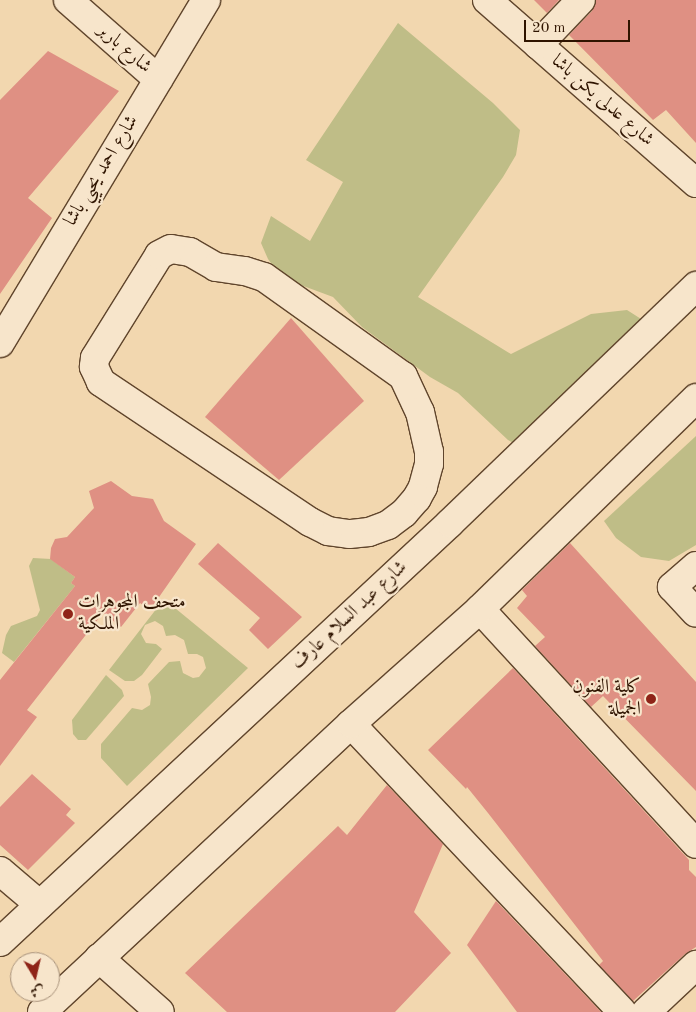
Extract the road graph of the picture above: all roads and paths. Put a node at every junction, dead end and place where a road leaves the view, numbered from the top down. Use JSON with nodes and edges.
{"nodes":[{"id":1,"x":68,"y":0,"type":"edge"},
{"id":2,"x":206,"y":0,"type":"edge"},
{"id":3,"x":487,"y":0,"type":"edge"},
{"id":4,"x":581,"y":0,"type":"edge"},
{"id":5,"x":538,"y":45,"type":"junction"},
{"id":6,"x":158,"y":78,"type":"junction"},
{"id":7,"x":696,"y":182,"type":"edge"},
{"id":8,"x":696,"y":286,"type":"edge"},
{"id":9,"x":0,"y":343,"type":"edge"},
{"id":10,"x":696,"y":398,"type":"edge"},
{"id":11,"x":417,"y":498,"type":"junction"},
{"id":12,"x":450,"y":523,"type":"junction"},
{"id":13,"x":696,"y":566,"type":"edge"},
{"id":14,"x":480,"y":609,"type":"junction"},
{"id":15,"x":696,"y":613,"type":"edge"},
{"id":16,"x":351,"y":724,"type":"junction"},
{"id":17,"x":696,"y":844,"type":"edge"},
{"id":18,"x":0,"y":871,"type":"edge"},
{"id":19,"x":40,"y":905,"type":"junction"},
{"id":20,"x":0,"y":942,"type":"edge"},
{"id":21,"x":99,"y":958,"type":"junction"},
{"id":22,"x":696,"y":965,"type":"edge"},
{"id":23,"x":42,"y":1012,"type":"edge"},
{"id":24,"x":160,"y":1012,"type":"edge"},
{"id":25,"x":622,"y":1012,"type":"edge"},
{"id":26,"x":646,"y":1012,"type":"edge"}],
"edges":[{"from":1,"to":6,"type":"street","name":"شارع باربر"},
{"from":2,"to":6,"type":"street","name":"شارع احمد يحيي باشا"},
{"from":3,"to":5,"type":"street","name":"شارع عدلى يكن باشا"},
{"from":4,"to":5,"type":"street"},
{"from":5,"to":7,"type":"street","name":"شارع عدلى يكن باشا"},
{"from":6,"to":9,"type":"street","name":"شارع احمد يحيي باشا"},
{"from":8,"to":12,"type":"street","name":"شارع عبد السلام عارف"},
{"from":10,"to":14,"type":"street"},
{"from":11,"to":11,"type":"street"},
{"from":11,"to":12,"type":"street"},
{"from":12,"to":19,"type":"street","name":"شارع عبد السلام عارف"},
{"from":13,"to":15,"type":"street"},
{"from":14,"to":16,"type":"street"},
{"from":14,"to":17,"type":"street"},
{"from":16,"to":21,"type":"street"},
{"from":16,"to":25,"type":"street"},
{"from":18,"to":19,"type":"street"},
{"from":19,"to":20,"type":"street","name":"شارع عبد السلام عارف"},
{"from":21,"to":23,"type":"street"},
{"from":21,"to":24,"type":"street"},
{"from":22,"to":26,"type":"street"}]}
